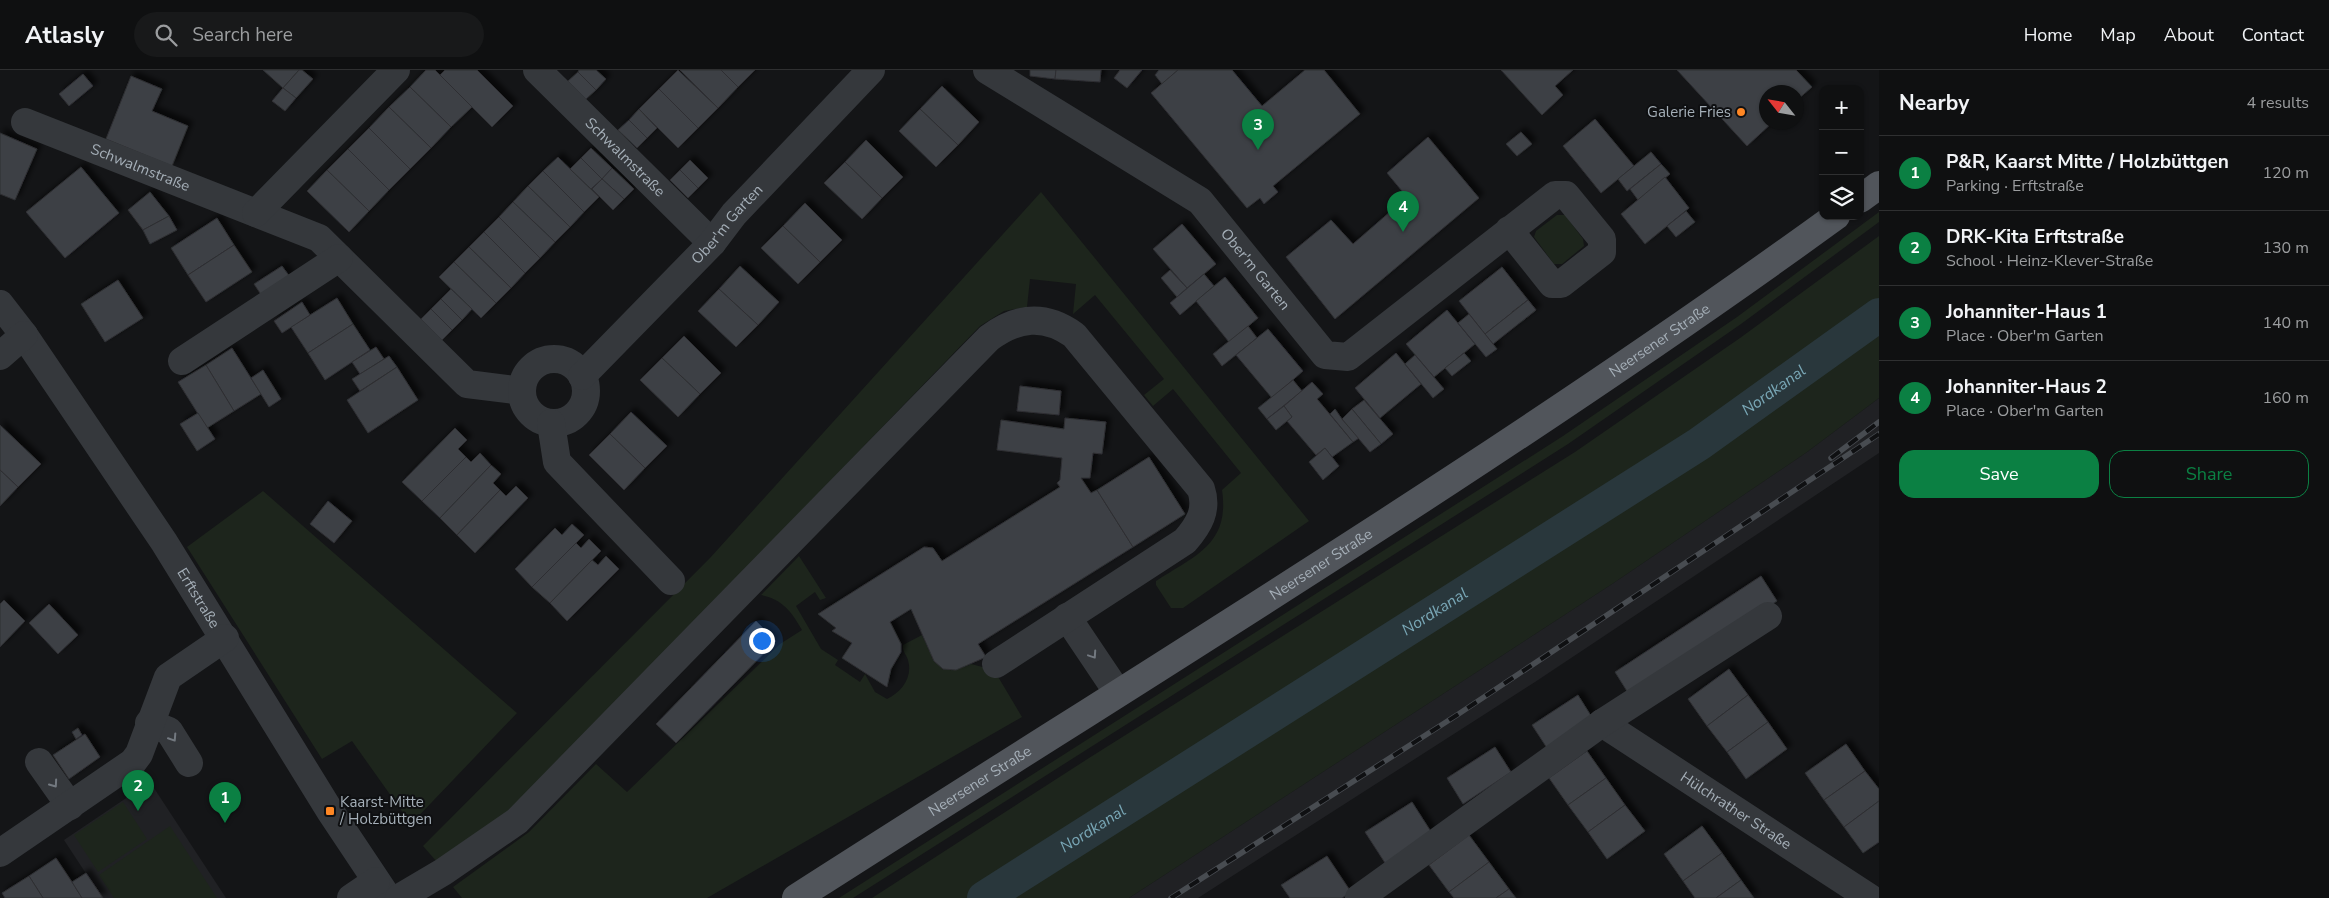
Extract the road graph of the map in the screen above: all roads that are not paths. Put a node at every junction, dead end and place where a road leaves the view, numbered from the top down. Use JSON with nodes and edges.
{"nodes":[{"id":1,"x":396,"y":70,"type":"edge"},
{"id":2,"x":537,"y":70,"type":"edge"},
{"id":3,"x":871,"y":70,"type":"edge"},
{"id":4,"x":988,"y":70,"type":"edge"},
{"id":5,"x":25,"y":122,"type":"dead end"},
{"id":6,"x":1879,"y":186,"type":"edge"},
{"id":7,"x":1864,"y":196,"type":"edge"},
{"id":8,"x":256,"y":213,"type":"junction"},
{"id":9,"x":1831,"y":220,"type":"edge"},
{"id":10,"x":1509,"y":230,"type":"dead end"},
{"id":11,"x":712,"y":243,"type":"junction"},
{"id":12,"x":339,"y":258,"type":"junction"},
{"id":13,"x":0,"y":304,"type":"edge"},
{"id":14,"x":24,"y":336,"type":"junction"},
{"id":15,"x":0,"y":356,"type":"edge"},
{"id":16,"x":182,"y":361,"type":"dead end"},
{"id":17,"x":582,"y":376,"type":"junction"},
{"id":18,"x":522,"y":391,"type":"junction"},
{"id":19,"x":551,"y":423,"type":"junction"},
{"id":20,"x":671,"y":581,"type":"dead end"},
{"id":21,"x":1768,"y":616,"type":"dead end"},
{"id":22,"x":1067,"y":617,"type":"junction"},
{"id":23,"x":225,"y":638,"type":"junction"},
{"id":24,"x":996,"y":664,"type":"dead end"},
{"id":25,"x":1118,"y":693,"type":"junction"},
{"id":26,"x":149,"y":723,"type":"junction"},
{"id":27,"x":1602,"y":723,"type":"junction"},
{"id":28,"x":39,"y":762,"type":"dead end"},
{"id":29,"x":189,"y":762,"type":"dead end"},
{"id":30,"x":70,"y":806,"type":"junction"},
{"id":31,"x":0,"y":852,"type":"edge"},
{"id":32,"x":382,"y":890,"type":"edge"},
{"id":33,"x":351,"y":898,"type":"edge"},
{"id":34,"x":399,"y":898,"type":"edge"},
{"id":35,"x":796,"y":898,"type":"edge"},
{"id":36,"x":1359,"y":898,"type":"edge"},
{"id":37,"x":1870,"y":898,"type":"edge"}],
"edges":[{"from":1,"to":8,"type":"street"},
{"from":2,"to":11,"type":"street","name":"Schwalmstraße"},
{"from":3,"to":11,"type":"street","name":"Ober'm Garten"},
{"from":4,"to":10,"type":"street","name":"Ober'm Garten"},
{"from":5,"to":8,"type":"street","name":"Schwalmstraße"},
{"from":6,"to":7,"type":"main road"},
{"from":8,"to":12,"type":"street","name":"Schwalmstraße"},
{"from":9,"to":25,"type":"main road","name":"Neersener Straße"},
{"from":11,"to":17,"type":"street","name":"Ober'm Garten"},
{"from":12,"to":16,"type":"street"},
{"from":12,"to":18,"type":"street","name":"Schwalmstraße"},
{"from":13,"to":14,"type":"street","name":"Erftstraße"},
{"from":14,"to":15,"type":"street"},
{"from":14,"to":23,"type":"street","name":"Erftstraße"},
{"from":17,"to":18,"type":"street"},
{"from":17,"to":19,"type":"street"},
{"from":18,"to":19,"type":"street"},
{"from":19,"to":20,"type":"street"},
{"from":21,"to":27,"type":"street"},
{"from":22,"to":24,"type":"street"},
{"from":22,"to":25,"type":"street","one_way":true},
{"from":22,"to":34,"type":"street"},
{"from":23,"to":26,"type":"street"},
{"from":23,"to":32,"type":"street","name":"Erftstraße"},
{"from":25,"to":35,"type":"main road","name":"Neersener Straße"},
{"from":26,"to":29,"type":"street","one_way":true},
{"from":26,"to":30,"type":"street"},
{"from":27,"to":36,"type":"street"},
{"from":27,"to":37,"type":"street","name":"Hülchrather Straße"},
{"from":28,"to":30,"type":"street","one_way":true},
{"from":30,"to":31,"type":"street"},
{"from":32,"to":33,"type":"street"}]}
